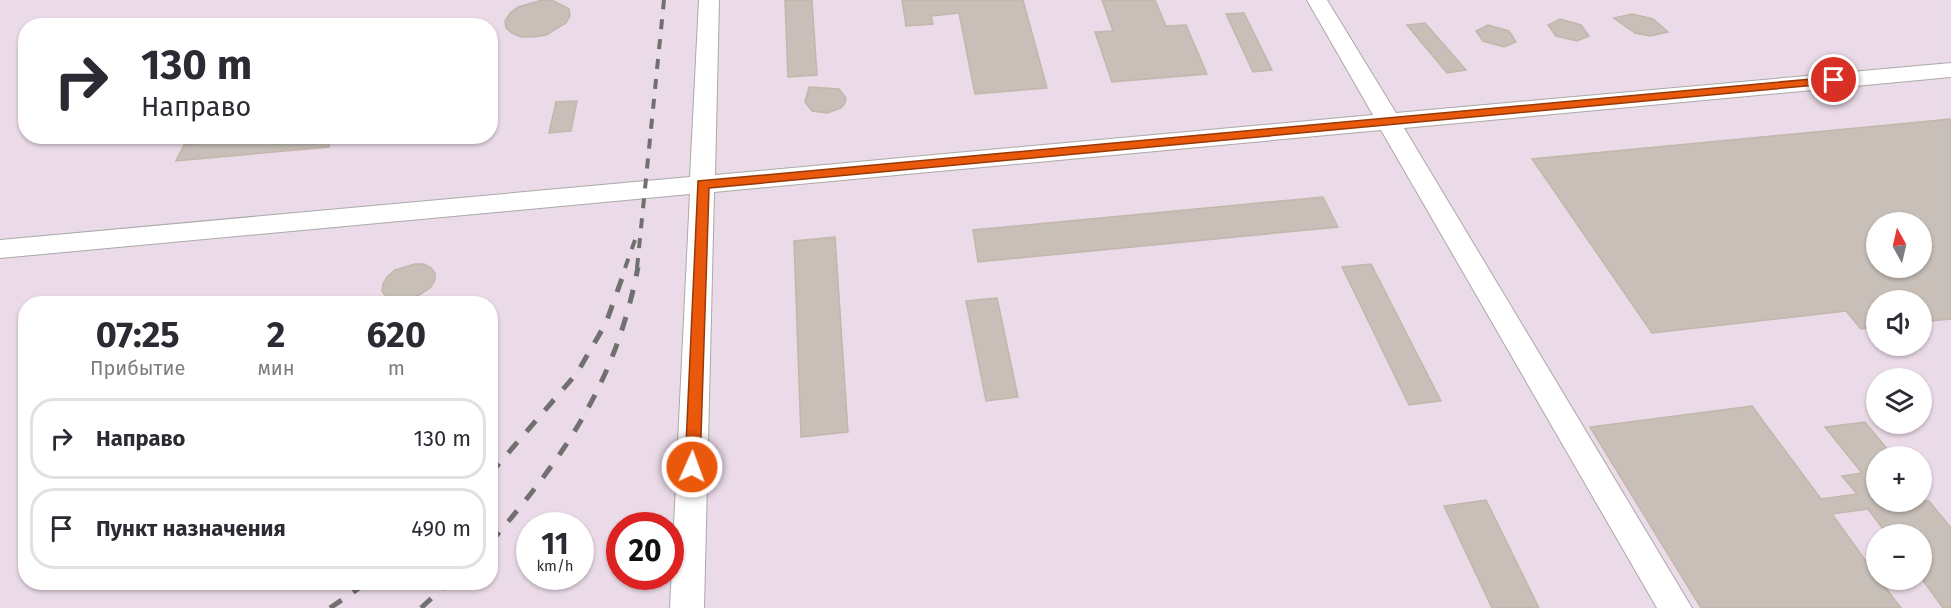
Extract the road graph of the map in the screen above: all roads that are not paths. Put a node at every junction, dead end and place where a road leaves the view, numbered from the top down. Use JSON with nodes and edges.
{"nodes":[{"id":1,"x":709,"y":0,"type":"edge"},
{"id":2,"x":1317,"y":0,"type":"edge"},
{"id":3,"x":1951,"y":70,"type":"edge"},
{"id":4,"x":1388,"y":121,"type":"junction"},
{"id":5,"x":703,"y":184,"type":"junction"},
{"id":6,"x":0,"y":249,"type":"edge"},
{"id":7,"x":687,"y":608,"type":"edge"},
{"id":8,"x":1675,"y":608,"type":"edge"}],
"edges":[{"from":1,"to":5,"type":"lane"},
{"from":2,"to":4,"type":"lane"},
{"from":3,"to":4,"type":"lane"},
{"from":4,"to":5,"type":"lane"},
{"from":4,"to":8,"type":"lane"},
{"from":5,"to":6,"type":"lane"},
{"from":5,"to":7,"type":"lane"}]}
